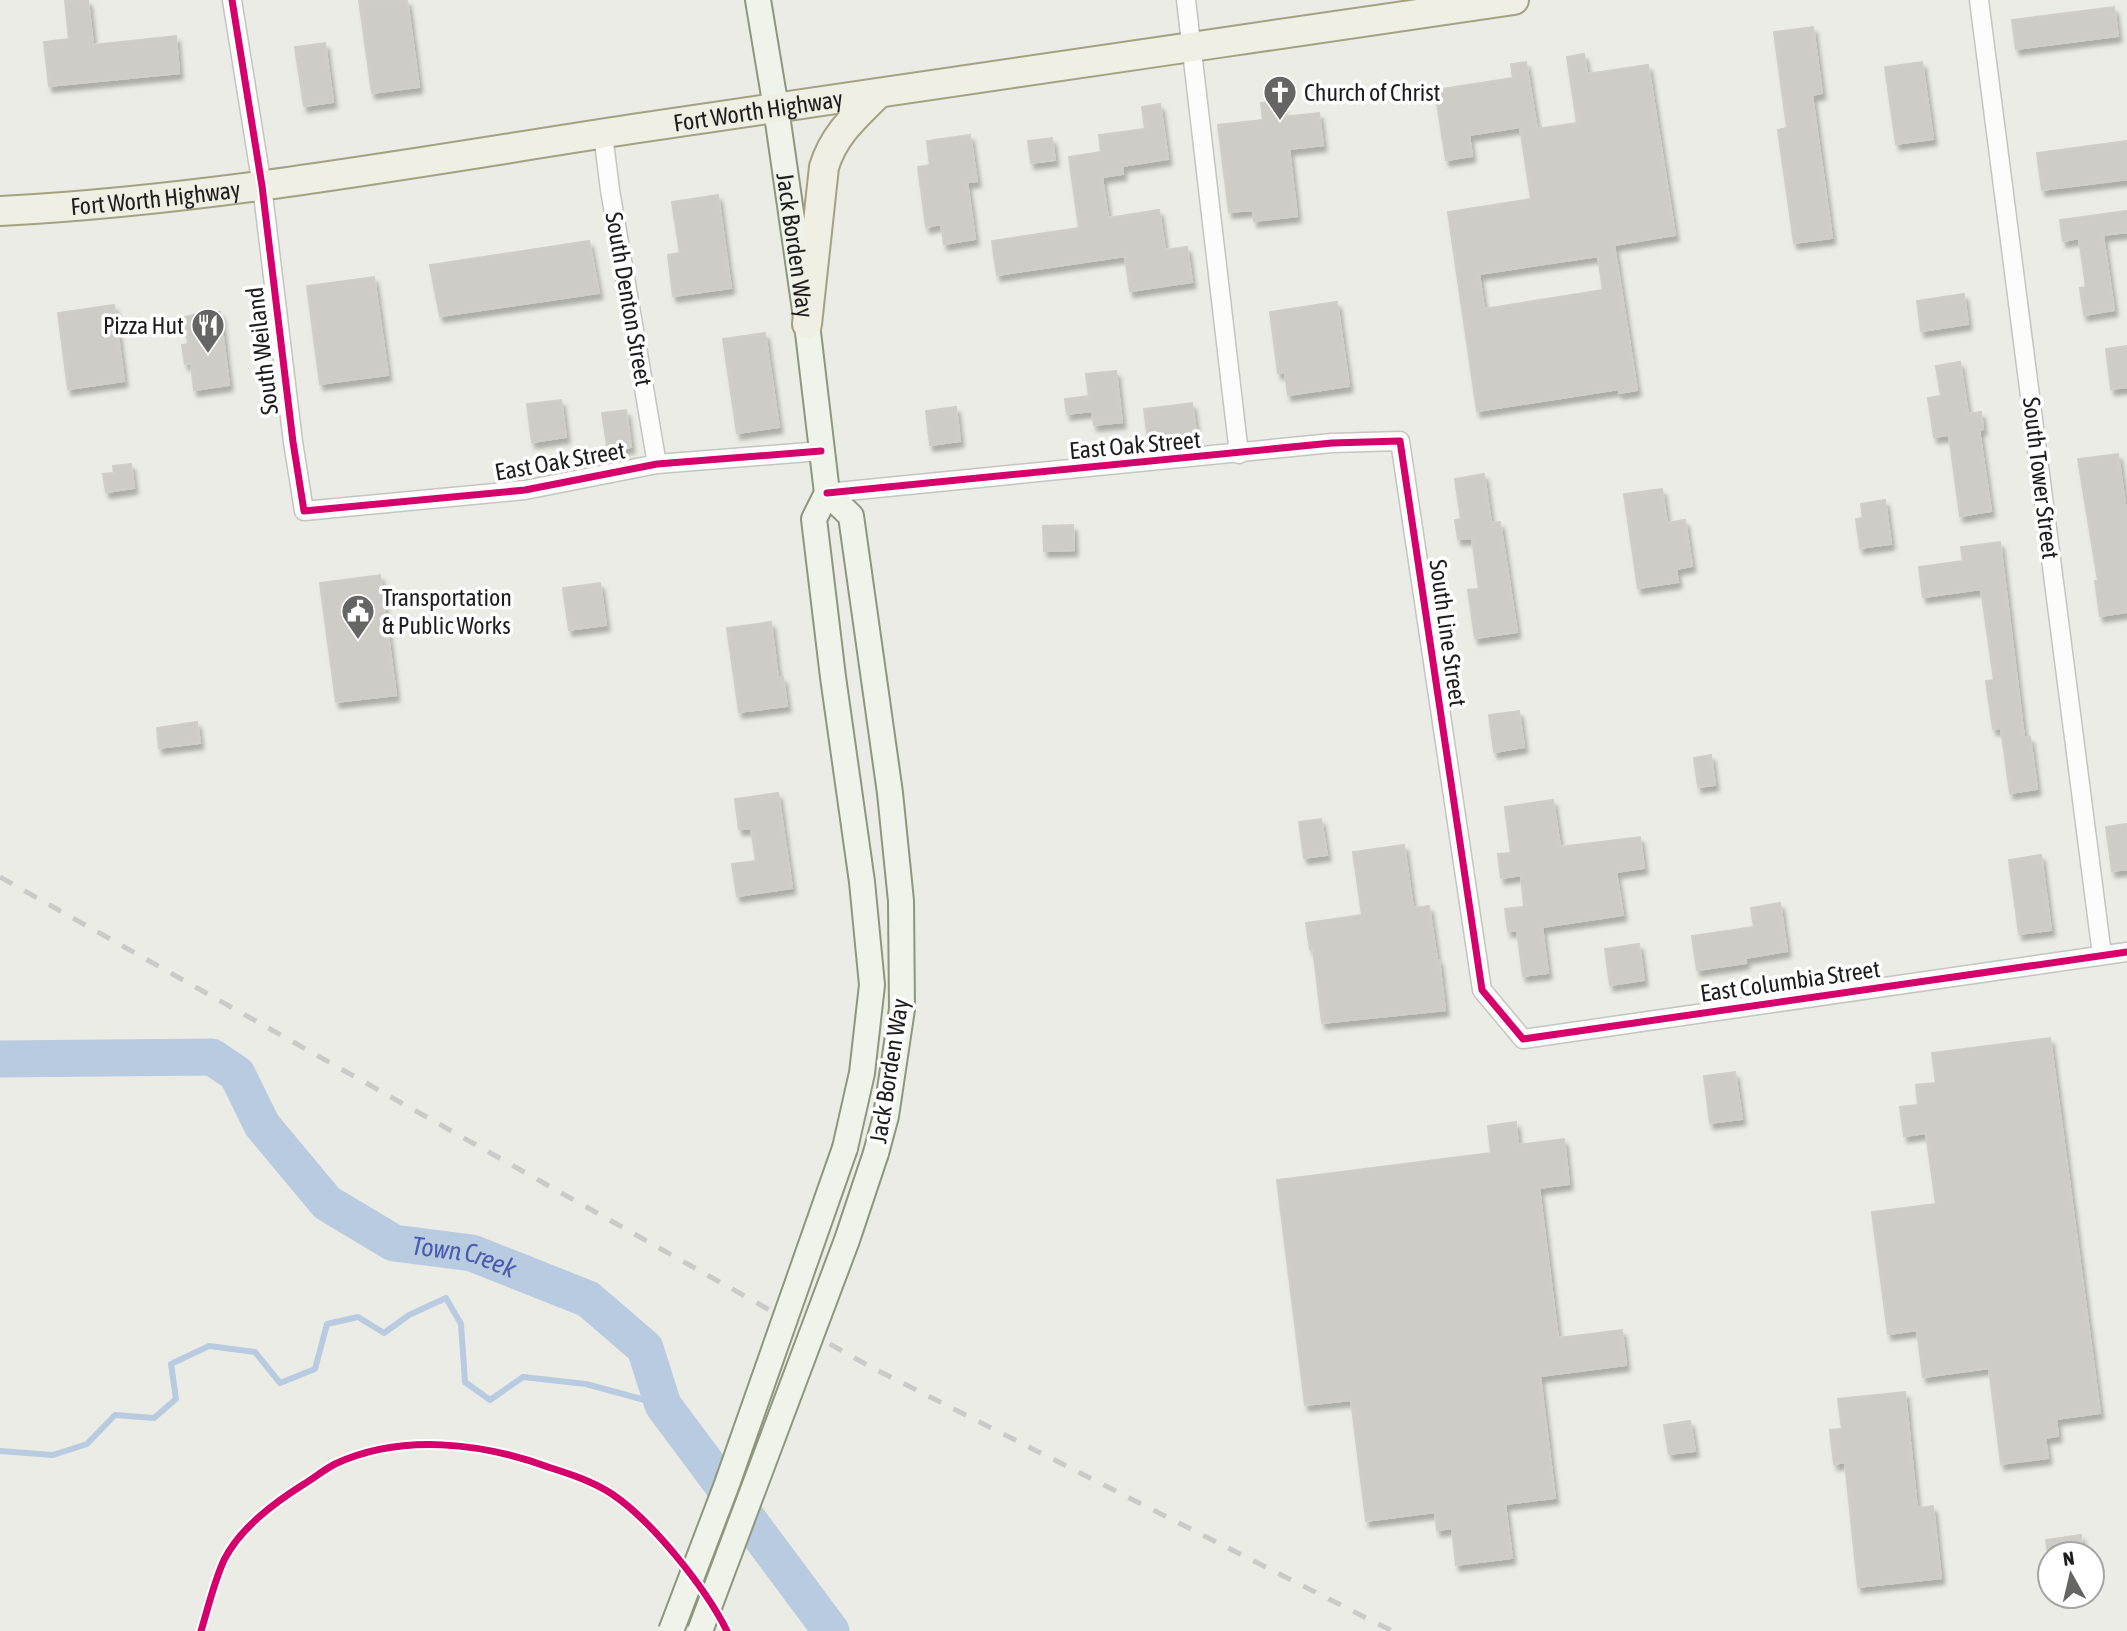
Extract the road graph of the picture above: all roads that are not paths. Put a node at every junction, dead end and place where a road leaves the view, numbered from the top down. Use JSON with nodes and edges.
{"nodes":[{"id":1,"x":232,"y":0,"type":"edge"},
{"id":2,"x":758,"y":0,"type":"edge"},
{"id":3,"x":1186,"y":0,"type":"edge"},
{"id":4,"x":1514,"y":0,"type":"edge"},
{"id":5,"x":1979,"y":0,"type":"edge"},
{"id":6,"x":1193,"y":47,"type":"junction"},
{"id":7,"x":879,"y":93,"type":"junction"},
{"id":8,"x":776,"y":108,"type":"junction"},
{"id":9,"x":603,"y":134,"type":"junction"},
{"id":10,"x":262,"y":186,"type":"junction"},
{"id":11,"x":0,"y":211,"type":"edge"},
{"id":12,"x":807,"y":324,"type":"junction"},
{"id":13,"x":821,"y":451,"type":"junction"},
{"id":14,"x":1239,"y":454,"type":"junction"},
{"id":15,"x":657,"y":464,"type":"junction"},
{"id":16,"x":827,"y":493,"type":"junction"},
{"id":17,"x":304,"y":511,"type":"joint"},
{"id":18,"x":2127,"y":952,"type":"edge"},
{"id":19,"x":2102,"y":955,"type":"junction"},
{"id":20,"x":1482,"y":990,"type":"joint"},
{"id":21,"x":671,"y":1631,"type":"edge"},
{"id":22,"x":700,"y":1631,"type":"edge"}],
"edges":[{"from":1,"to":10,"type":"street","name":"South Weiland"},
{"from":2,"to":8,"type":"main road","name":"Jack Borden Way"},
{"from":3,"to":6,"type":"street"},
{"from":4,"to":6,"type":"main road","name":"Fort Worth Highway"},
{"from":5,"to":19,"type":"street","name":"South Tower Street"},
{"from":6,"to":7,"type":"main road","name":"Fort Worth Highway"},
{"from":6,"to":14,"type":"street"},
{"from":7,"to":8,"type":"main road","name":"Fort Worth Highway"},
{"from":7,"to":12,"type":"main road"},
{"from":8,"to":9,"type":"main road","name":"Fort Worth Highway"},
{"from":8,"to":12,"type":"main road","name":"Jack Borden Way"},
{"from":9,"to":10,"type":"main road","name":"Fort Worth Highway"},
{"from":9,"to":15,"type":"street","name":"South Denton Street"},
{"from":10,"to":11,"type":"main road","name":"Fort Worth Highway"},
{"from":10,"to":17,"type":"street","name":"South Weiland"},
{"from":12,"to":13,"type":"main road","name":"Jack Borden Way"},
{"from":13,"to":15,"type":"street","name":"East Oak Street"},
{"from":13,"to":16,"type":"main road","name":"Jack Borden Way"},
{"from":14,"to":16,"type":"street","name":"East Oak Street"},
{"from":14,"to":20,"type":"street","name":"South Line Street"},
{"from":15,"to":17,"type":"street","name":"East Oak Street"},
{"from":16,"to":21,"type":"main road","name":"Jack Borden Way","bridge":true},
{"from":16,"to":22,"type":"main road","name":"Jack Borden Way","bridge":true},
{"from":18,"to":19,"type":"street","name":"East Columbia Street"},
{"from":19,"to":20,"type":"street","name":"East Columbia Street"}]}
